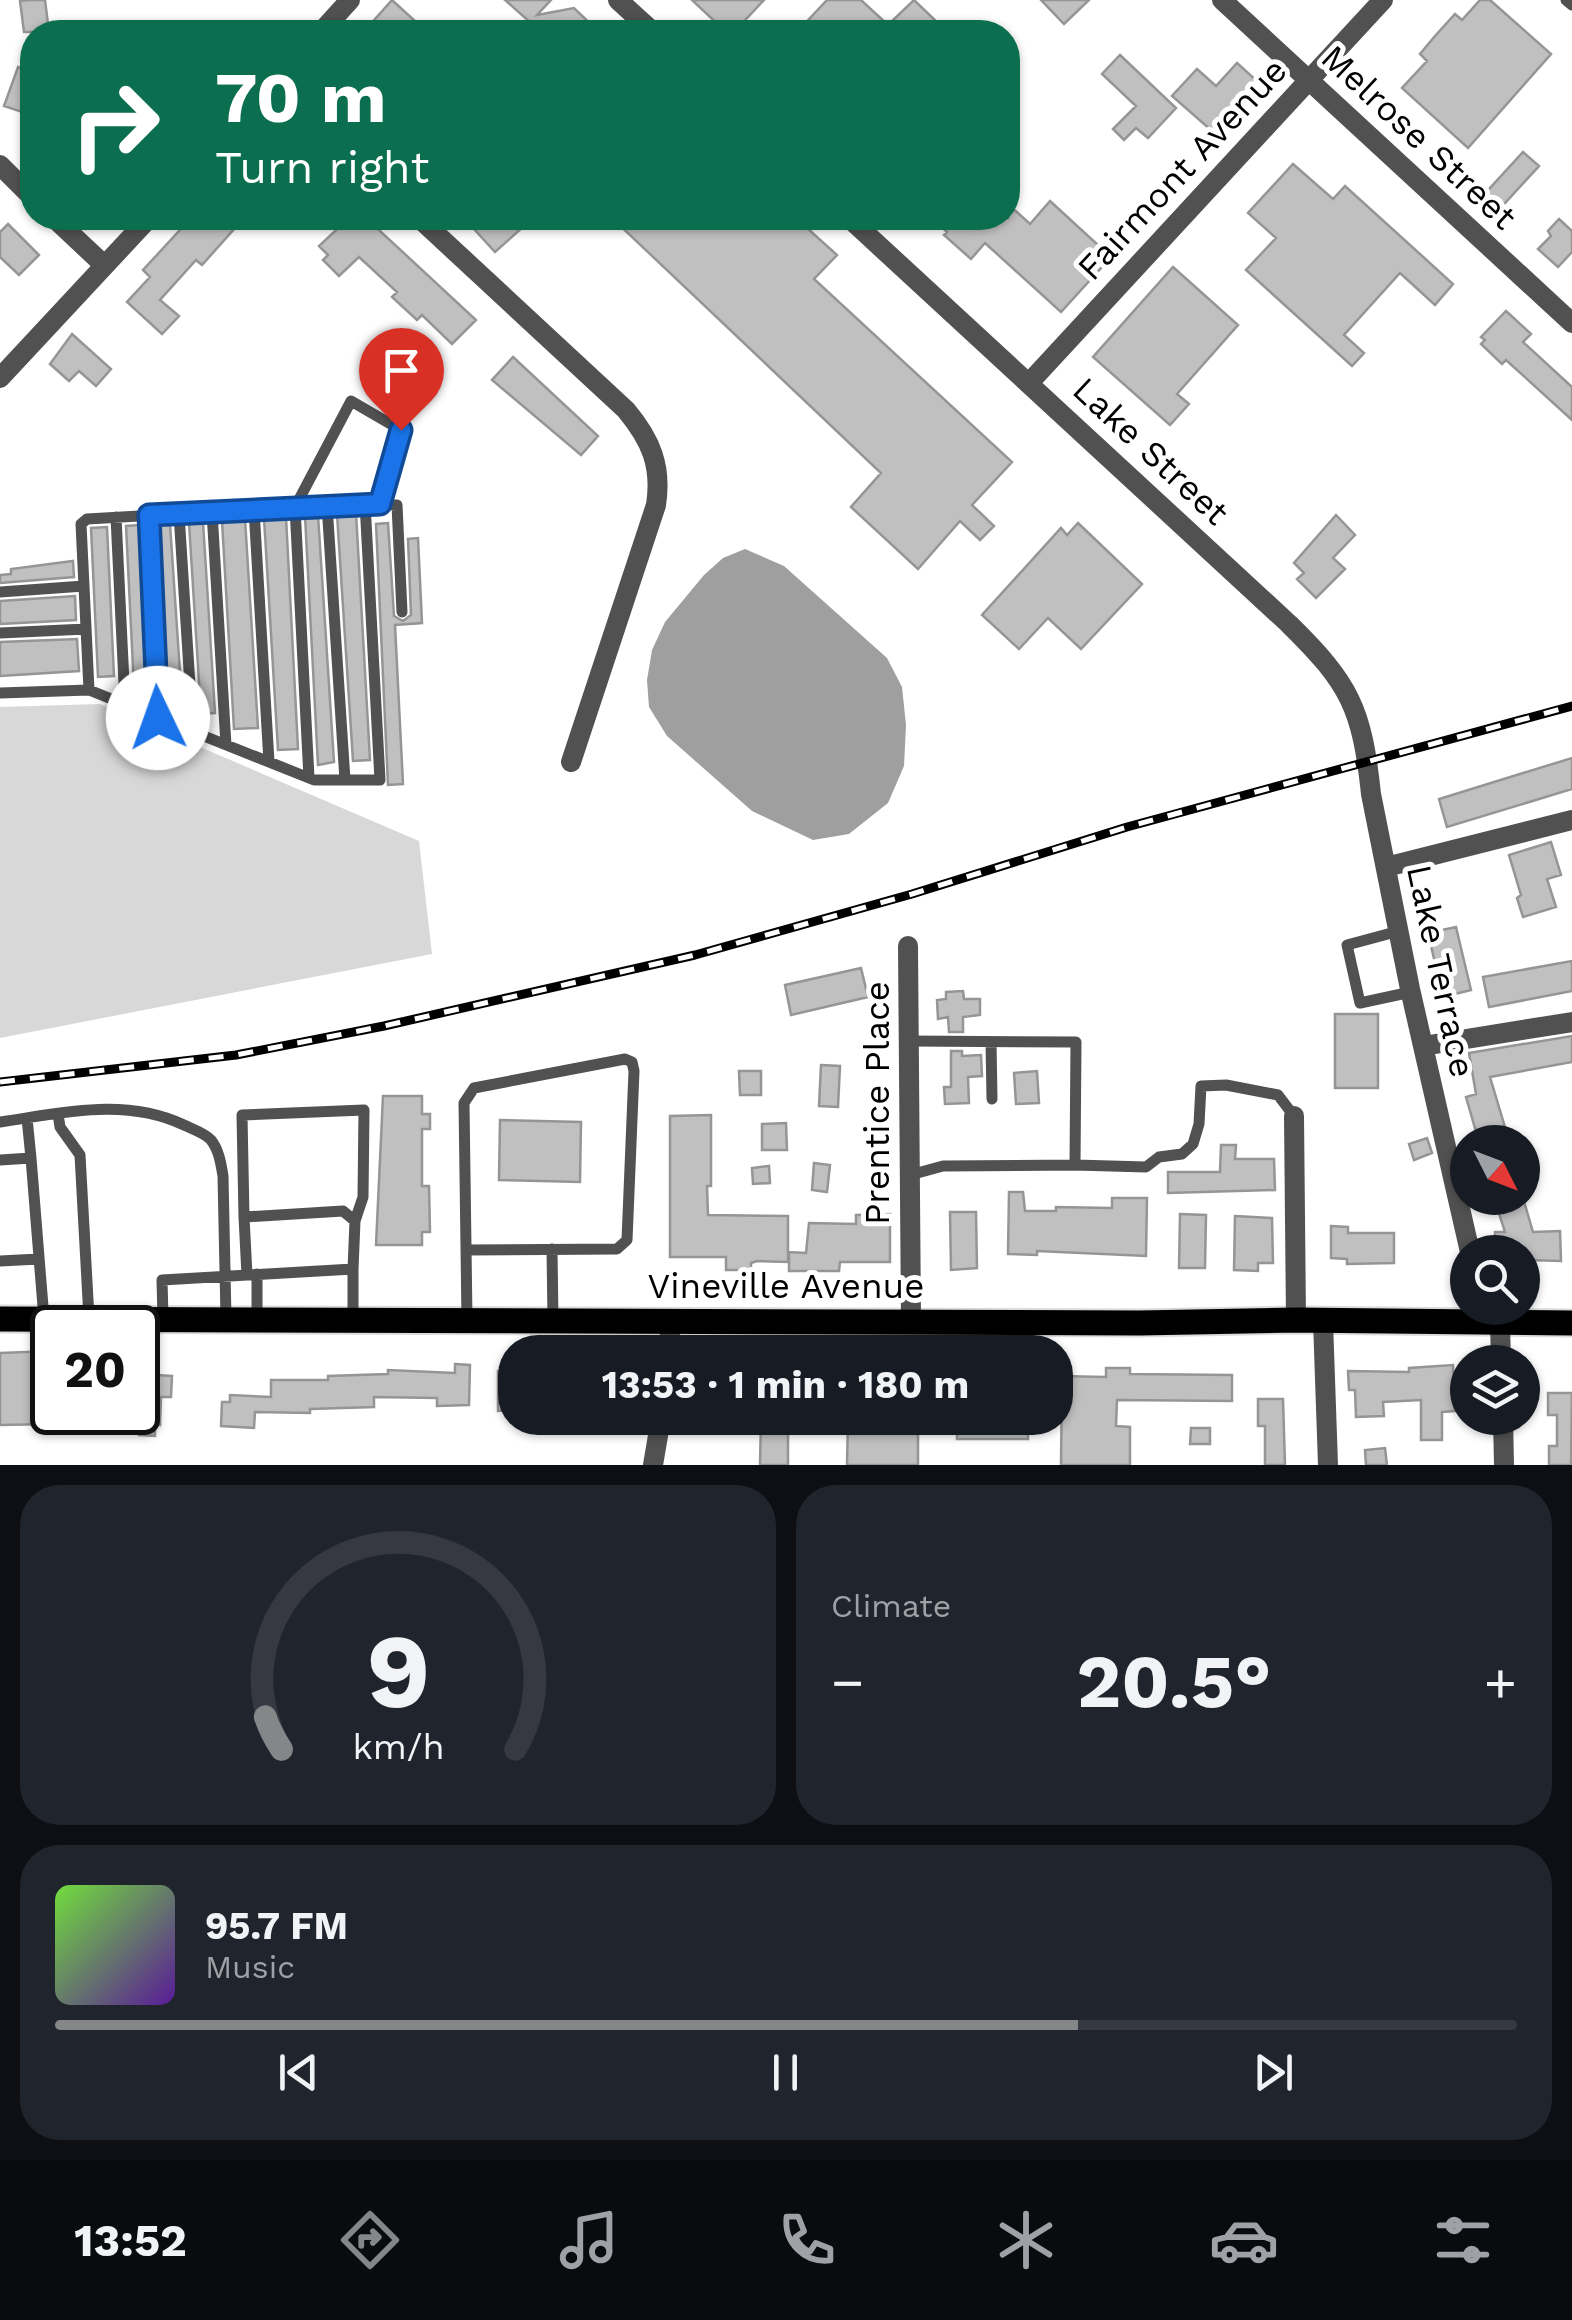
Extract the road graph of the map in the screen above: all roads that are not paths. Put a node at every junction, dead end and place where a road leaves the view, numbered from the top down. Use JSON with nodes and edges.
{"nodes":[{"id":1,"x":350,"y":0,"type":"edge"},
{"id":2,"x":618,"y":0,"type":"edge"},
{"id":3,"x":1222,"y":0,"type":"edge"},
{"id":4,"x":1383,"y":0,"type":"edge"},
{"id":5,"x":1566,"y":0,"type":"edge"},
{"id":6,"x":1572,"y":5,"type":"edge"},
{"id":7,"x":332,"y":20,"type":"edge"},
{"id":8,"x":640,"y":20,"type":"edge"},
{"id":9,"x":1309,"y":80,"type":"junction"},
{"id":10,"x":0,"y":165,"type":"edge"},
{"id":11,"x":20,"y":184,"type":"edge"},
{"id":12,"x":66,"y":230,"type":"edge"},
{"id":13,"x":138,"y":230,"type":"edge"},
{"id":14,"x":432,"y":230,"type":"edge"},
{"id":15,"x":863,"y":230,"type":"edge"},
{"id":16,"x":104,"y":266,"type":"junction"},
{"id":17,"x":1572,"y":322,"type":"edge"},
{"id":18,"x":0,"y":378,"type":"edge"},
{"id":19,"x":1029,"y":383,"type":"junction"},
{"id":20,"x":365,"y":503,"type":"junction"},
{"id":21,"x":380,"y":504,"type":"junction"},
{"id":22,"x":327,"y":505,"type":"junction"},
{"id":23,"x":295,"y":507,"type":"junction"},
{"id":24,"x":254,"y":509,"type":"junction"},
{"id":25,"x":212,"y":512,"type":"junction"},
{"id":26,"x":180,"y":514,"type":"junction"},
{"id":27,"x":149,"y":515,"type":"junction"},
{"id":28,"x":116,"y":517,"type":"junction"},
{"id":29,"x":84,"y":586,"type":"junction"},
{"id":30,"x":0,"y":592,"type":"edge"},
{"id":31,"x":402,"y":612,"type":"dead end"},
{"id":32,"x":86,"y":629,"type":"junction"},
{"id":33,"x":0,"y":633,"type":"edge"},
{"id":34,"x":90,"y":690,"type":"junction"},
{"id":35,"x":0,"y":693,"type":"edge"},
{"id":36,"x":126,"y":704,"type":"junction"},
{"id":37,"x":158,"y":718,"type":"junction"},
{"id":38,"x":194,"y":732,"type":"junction"},
{"id":39,"x":226,"y":744,"type":"junction"},
{"id":40,"x":1368,"y":760,"type":"joint"},
{"id":41,"x":269,"y":762,"type":"junction"},
{"id":42,"x":571,"y":762,"type":"dead end"},
{"id":43,"x":310,"y":778,"type":"junction"},
{"id":44,"x":344,"y":780,"type":"junction"},
{"id":45,"x":1572,"y":820,"type":"edge"},
{"id":46,"x":1386,"y":867,"type":"junction"},
{"id":47,"x":1399,"y":931,"type":"junction"},
{"id":48,"x":908,"y":946,"type":"dead end"},
{"id":49,"x":1411,"y":992,"type":"junction"},
{"id":50,"x":1572,"y":1022,"type":"edge"},
{"id":51,"x":909,"y":1041,"type":"junction"},
{"id":52,"x":991,"y":1042,"type":"junction"},
{"id":53,"x":1423,"y":1046,"type":"junction"},
{"id":54,"x":992,"y":1099,"type":"dead end"},
{"id":55,"x":58,"y":1114,"type":"junction"},
{"id":56,"x":1294,"y":1116,"type":"joint"},
{"id":57,"x":27,"y":1118,"type":"junction"},
{"id":58,"x":0,"y":1122,"type":"edge"},
{"id":59,"x":32,"y":1158,"type":"junction"},
{"id":60,"x":0,"y":1160,"type":"edge"},
{"id":61,"x":1075,"y":1165,"type":"junction"},
{"id":62,"x":910,"y":1175,"type":"junction"},
{"id":63,"x":244,"y":1216,"type":"junction"},
{"id":64,"x":355,"y":1221,"type":"junction"},
{"id":65,"x":1466,"y":1235,"type":"edge"},
{"id":66,"x":552,"y":1249,"type":"junction"},
{"id":67,"x":466,"y":1250,"type":"junction"},
{"id":68,"x":39,"y":1259,"type":"junction"},
{"id":69,"x":0,"y":1261,"type":"edge"},
{"id":70,"x":353,"y":1270,"type":"junction"},
{"id":71,"x":252,"y":1275,"type":"junction"},
{"id":72,"x":226,"y":1276,"type":"junction"},
{"id":73,"x":43,"y":1305,"type":"edge"},
{"id":74,"x":87,"y":1305,"type":"edge"},
{"id":75,"x":30,"y":1318,"type":"edge"},
{"id":76,"x":160,"y":1318,"type":"edge"},
{"id":77,"x":164,"y":1318,"type":"junction"},
{"id":78,"x":226,"y":1318,"type":"junction"},
{"id":79,"x":256,"y":1318,"type":"junction"},
{"id":80,"x":353,"y":1318,"type":"junction"},
{"id":81,"x":0,"y":1319,"type":"edge"},
{"id":82,"x":466,"y":1319,"type":"junction"},
{"id":83,"x":1450,"y":1319,"type":"edge"},
{"id":84,"x":553,"y":1320,"type":"junction"},
{"id":85,"x":910,"y":1320,"type":"junction"},
{"id":86,"x":1296,"y":1320,"type":"junction"},
{"id":87,"x":670,"y":1321,"type":"junction"},
{"id":88,"x":1323,"y":1321,"type":"junction"},
{"id":89,"x":1540,"y":1321,"type":"edge"},
{"id":90,"x":1572,"y":1323,"type":"edge"},
{"id":91,"x":670,"y":1335,"type":"edge"},
{"id":92,"x":658,"y":1435,"type":"edge"},
{"id":93,"x":1503,"y":1435,"type":"edge"},
{"id":94,"x":653,"y":1465,"type":"edge"},
{"id":95,"x":1328,"y":1465,"type":"edge"},
{"id":96,"x":1504,"y":1465,"type":"edge"}],
"edges":[{"from":1,"to":7,"type":"street"},
{"from":2,"to":8,"type":"street"},
{"from":3,"to":9,"type":"street","name":"Melrose Street"},
{"from":4,"to":9,"type":"street","name":"Fairmont Avenue"},
{"from":5,"to":6,"type":"lane"},
{"from":9,"to":17,"type":"street","name":"Melrose Street"},
{"from":9,"to":19,"type":"street","name":"Fairmont Avenue"},
{"from":10,"to":11,"type":"street"},
{"from":12,"to":16,"type":"street"},
{"from":13,"to":16,"type":"street"},
{"from":14,"to":42,"type":"street"},
{"from":15,"to":19,"type":"street","name":"Lake Street"},
{"from":16,"to":18,"type":"street"},
{"from":19,"to":40,"type":"street","name":"Lake Street"},
{"from":20,"to":21,"type":"lane"},
{"from":20,"to":22,"type":"lane"},
{"from":20,"to":44,"type":"lane"},
{"from":21,"to":23,"type":"lane"},
{"from":21,"to":31,"type":"lane"},
{"from":22,"to":23,"type":"lane"},
{"from":22,"to":44,"type":"lane"},
{"from":23,"to":24,"type":"lane"},
{"from":23,"to":43,"type":"lane"},
{"from":24,"to":25,"type":"lane"},
{"from":24,"to":41,"type":"lane"},
{"from":25,"to":26,"type":"lane"},
{"from":25,"to":39,"type":"lane"},
{"from":26,"to":27,"type":"lane"},
{"from":26,"to":38,"type":"lane"},
{"from":27,"to":28,"type":"lane"},
{"from":27,"to":37,"type":"lane"},
{"from":28,"to":29,"type":"lane"},
{"from":28,"to":36,"type":"lane"},
{"from":29,"to":30,"type":"lane"},
{"from":29,"to":32,"type":"lane"},
{"from":32,"to":33,"type":"lane"},
{"from":32,"to":34,"type":"lane"},
{"from":34,"to":35,"type":"lane"},
{"from":34,"to":36,"type":"lane"},
{"from":36,"to":37,"type":"lane"},
{"from":37,"to":38,"type":"lane"},
{"from":38,"to":39,"type":"lane"},
{"from":39,"to":41,"type":"lane"},
{"from":40,"to":46,"type":"street","name":"Lake Terrace"},
{"from":41,"to":43,"type":"lane"},
{"from":43,"to":44,"type":"lane"},
{"from":45,"to":46,"type":"street"},
{"from":46,"to":47,"type":"street","name":"Lake Terrace"},
{"from":47,"to":49,"type":"street","name":"Lake Terrace"},
{"from":47,"to":49,"type":"lane"},
{"from":48,"to":51,"type":"street","name":"Prentice Place"},
{"from":49,"to":53,"type":"street","name":"Lake Terrace"},
{"from":50,"to":53,"type":"street"},
{"from":51,"to":52,"type":"lane"},
{"from":51,"to":62,"type":"street","name":"Prentice Place"},
{"from":52,"to":54,"type":"lane"},
{"from":52,"to":61,"type":"lane"},
{"from":53,"to":65,"type":"street","name":"Lake Terrace"},
{"from":55,"to":57,"type":"lane"},
{"from":55,"to":72,"type":"lane"},
{"from":55,"to":74,"type":"lane"},
{"from":56,"to":61,"type":"lane"},
{"from":56,"to":86,"type":"street"},
{"from":57,"to":58,"type":"lane"},
{"from":57,"to":59,"type":"lane"},
{"from":59,"to":60,"type":"lane"},
{"from":59,"to":68,"type":"lane"},
{"from":61,"to":62,"type":"lane"},
{"from":62,"to":85,"type":"street","name":"Prentice Place"},
{"from":63,"to":64,"type":"lane"},
{"from":63,"to":64,"type":"lane"},
{"from":63,"to":71,"type":"lane"},
{"from":64,"to":70,"type":"lane"},
{"from":66,"to":67,"type":"lane"},
{"from":66,"to":67,"type":"lane"},
{"from":66,"to":84,"type":"lane"},
{"from":67,"to":82,"type":"lane"},
{"from":68,"to":69,"type":"lane"},
{"from":68,"to":73,"type":"lane"},
{"from":70,"to":71,"type":"lane"},
{"from":70,"to":80,"type":"lane"},
{"from":71,"to":72,"type":"lane"},
{"from":71,"to":79,"type":"lane"},
{"from":72,"to":77,"type":"lane"},
{"from":72,"to":78,"type":"lane"},
{"from":75,"to":81,"type":"main road","name":"Vineville Avenue"},
{"from":76,"to":77,"type":"main road","name":"Vineville Avenue"},
{"from":77,"to":78,"type":"main road","name":"Vineville Avenue"},
{"from":78,"to":79,"type":"main road","name":"Vineville Avenue"},
{"from":79,"to":80,"type":"main road","name":"Vineville Avenue"},
{"from":80,"to":82,"type":"main road","name":"Vineville Avenue"},
{"from":82,"to":84,"type":"main road","name":"Vineville Avenue"},
{"from":83,"to":88,"type":"main road","name":"Vineville Avenue"},
{"from":84,"to":87,"type":"main road","name":"Vineville Avenue"},
{"from":85,"to":86,"type":"main road","name":"Vineville Avenue"},
{"from":85,"to":87,"type":"main road","name":"Vineville Avenue"},
{"from":86,"to":88,"type":"main road","name":"Vineville Avenue"},
{"from":87,"to":91,"type":"street"},
{"from":88,"to":95,"type":"street"},
{"from":89,"to":90,"type":"main road","name":"Vineville Avenue"},
{"from":92,"to":94,"type":"street"},
{"from":93,"to":96,"type":"street"}]}
